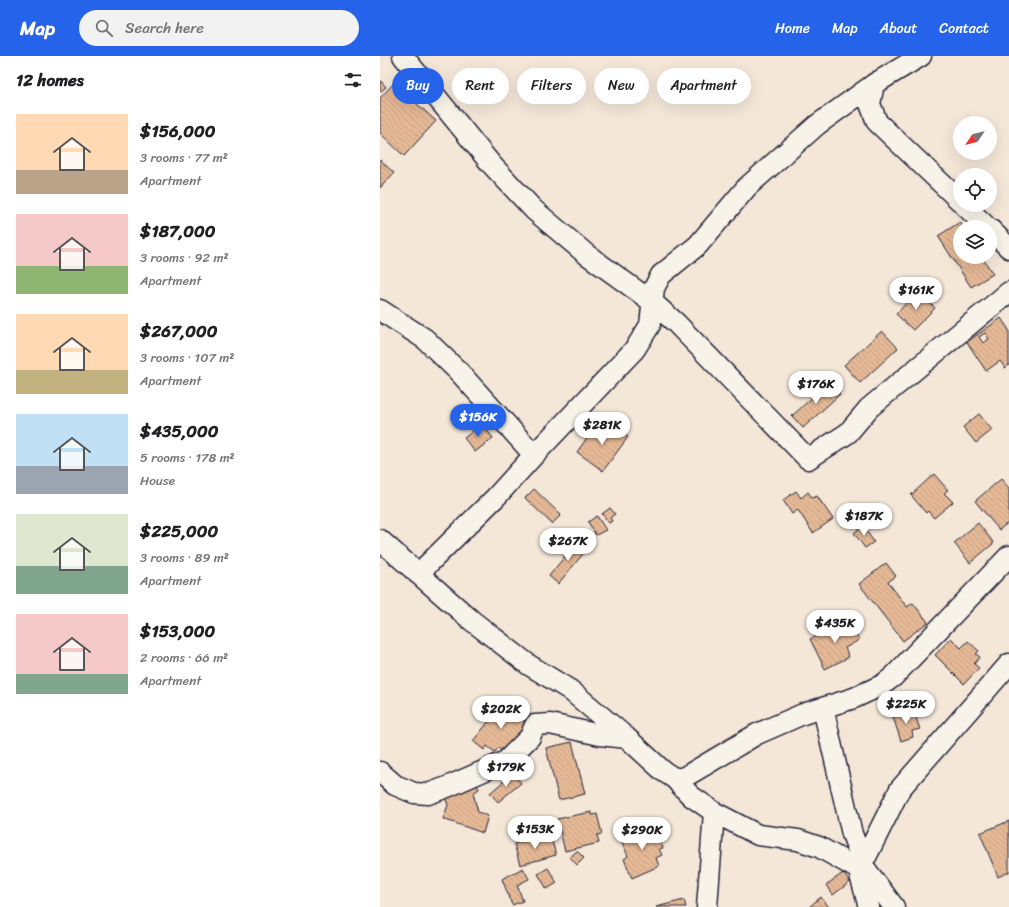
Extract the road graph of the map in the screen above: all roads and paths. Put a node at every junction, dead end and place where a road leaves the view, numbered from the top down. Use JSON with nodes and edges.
{"nodes":[{"id":1,"x":403,"y":56,"type":"edge"},
{"id":2,"x":921,"y":56,"type":"edge"},
{"id":3,"x":874,"y":84,"type":"junction"},
{"id":4,"x":953,"y":194,"type":"edge"},
{"id":5,"x":971,"y":212,"type":"edge"},
{"id":6,"x":980,"y":220,"type":"edge"},
{"id":7,"x":997,"y":237,"type":"edge"},
{"id":8,"x":1009,"y":248,"type":"edge"},
{"id":9,"x":1009,"y":292,"type":"edge"},
{"id":10,"x":651,"y":301,"type":"junction"},
{"id":11,"x":380,"y":310,"type":"edge"},
{"id":12,"x":676,"y":322,"type":"junction"},
{"id":13,"x":650,"y":325,"type":"junction"},
{"id":14,"x":534,"y":455,"type":"junction"},
{"id":15,"x":380,"y":540,"type":"edge"},
{"id":16,"x":1009,"y":556,"type":"edge"},
{"id":17,"x":418,"y":574,"type":"junction"},
{"id":18,"x":1009,"y":664,"type":"edge"},
{"id":19,"x":823,"y":708,"type":"junction"},
{"id":20,"x":627,"y":738,"type":"junction"},
{"id":21,"x":380,"y":772,"type":"edge"},
{"id":22,"x":674,"y":778,"type":"junction"},
{"id":23,"x":714,"y":812,"type":"junction"},
{"id":24,"x":860,"y":864,"type":"junction"},
{"id":25,"x":707,"y":907,"type":"edge"},
{"id":26,"x":869,"y":907,"type":"edge"},
{"id":27,"x":894,"y":907,"type":"edge"}],
"edges":[{"from":1,"to":10,"type":"street"},
{"from":2,"to":3,"type":"street"},
{"from":3,"to":4,"type":"street"},
{"from":3,"to":10,"type":"street"},
{"from":5,"to":6,"type":"street"},
{"from":7,"to":8,"type":"street"},
{"from":9,"to":12,"type":"street"},
{"from":10,"to":12,"type":"street"},
{"from":10,"to":13,"type":"street"},
{"from":11,"to":14,"type":"street"},
{"from":12,"to":13,"type":"street"},
{"from":13,"to":14,"type":"street"},
{"from":14,"to":17,"type":"street"},
{"from":15,"to":17,"type":"street"},
{"from":16,"to":19,"type":"street"},
{"from":17,"to":20,"type":"street"},
{"from":18,"to":24,"type":"street"},
{"from":19,"to":22,"type":"street"},
{"from":19,"to":24,"type":"street"},
{"from":20,"to":21,"type":"street"},
{"from":20,"to":22,"type":"street"},
{"from":22,"to":23,"type":"street"},
{"from":23,"to":24,"type":"street"},
{"from":23,"to":25,"type":"street"},
{"from":24,"to":26,"type":"street"},
{"from":24,"to":27,"type":"street"}]}
